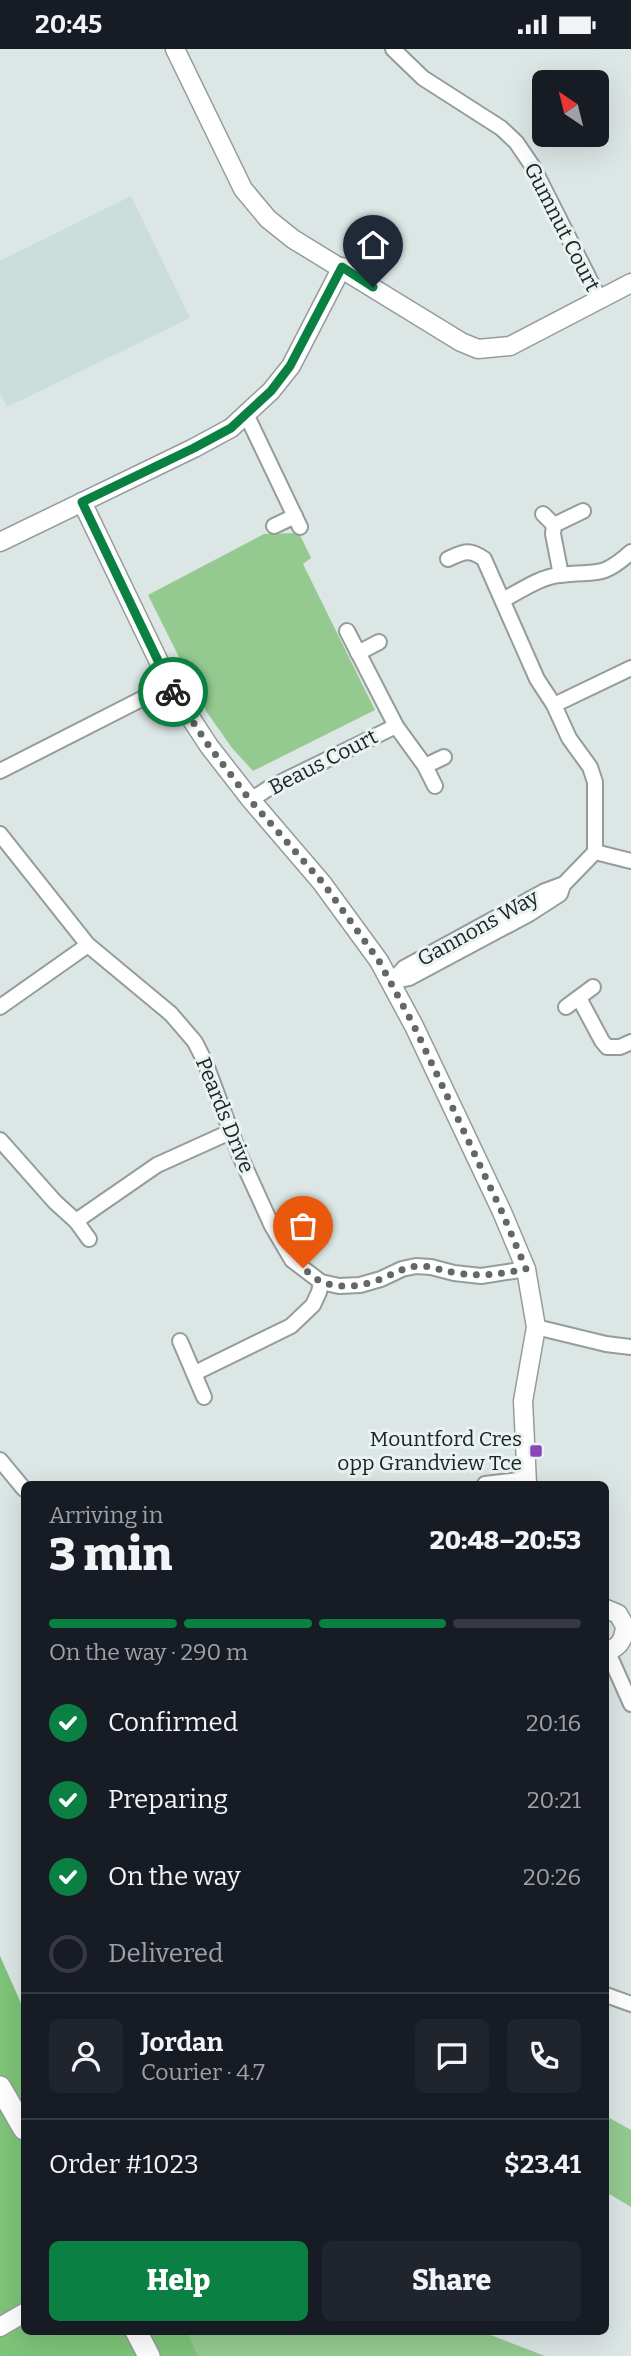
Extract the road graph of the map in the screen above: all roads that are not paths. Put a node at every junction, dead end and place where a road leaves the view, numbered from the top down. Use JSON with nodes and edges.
{"nodes":[{"id":1,"x":175,"y":49,"type":"edge"},
{"id":2,"x":393,"y":49,"type":"edge"},
{"id":3,"x":342,"y":267,"type":"junction"},
{"id":4,"x":631,"y":283,"type":"edge"},
{"id":5,"x":600,"y":300,"type":"junction"},
{"id":6,"x":246,"y":414,"type":"junction"},
{"id":7,"x":82,"y":502,"type":"junction"},
{"id":8,"x":583,"y":511,"type":"dead end"},
{"id":9,"x":274,"y":526,"type":"dead end"},
{"id":10,"x":0,"y":542,"type":"edge"},
{"id":11,"x":631,"y":552,"type":"edge"},
{"id":12,"x":448,"y":559,"type":"dead end"},
{"id":13,"x":561,"y":575,"type":"junction"},
{"id":14,"x":503,"y":600,"type":"junction"},
{"id":15,"x":347,"y":631,"type":"dead end"},
{"id":16,"x":379,"y":642,"type":"dead end"},
{"id":17,"x":358,"y":653,"type":"junction"},
{"id":18,"x":631,"y":668,"type":"edge"},
{"id":19,"x":169,"y":685,"type":"junction"},
{"id":20,"x":554,"y":705,"type":"junction"},
{"id":21,"x":396,"y":726,"type":"junction"},
{"id":22,"x":444,"y":757,"type":"dead end"},
{"id":23,"x":425,"y":766,"type":"junction"},
{"id":24,"x":0,"y":771,"type":"edge"},
{"id":25,"x":435,"y":786,"type":"dead end"},
{"id":26,"x":250,"y":800,"type":"junction"},
{"id":27,"x":0,"y":834,"type":"edge"},
{"id":28,"x":595,"y":852,"type":"junction"},
{"id":29,"x":631,"y":862,"type":"edge"},
{"id":30,"x":88,"y":945,"type":"junction"},
{"id":31,"x":391,"y":982,"type":"junction"},
{"id":32,"x":593,"y":987,"type":"dead end"},
{"id":33,"x":579,"y":998,"type":"junction"},
{"id":34,"x":0,"y":1007,"type":"edge"},
{"id":35,"x":566,"y":1007,"type":"dead end"},
{"id":36,"x":631,"y":1042,"type":"edge"},
{"id":37,"x":230,"y":1132,"type":"junction"},
{"id":38,"x":0,"y":1140,"type":"edge"},
{"id":39,"x":76,"y":1221,"type":"junction"},
{"id":40,"x":89,"y":1239,"type":"dead end"},
{"id":41,"x":526,"y":1269,"type":"junction"},
{"id":42,"x":321,"y":1282,"type":"junction"},
{"id":43,"x":536,"y":1327,"type":"junction"},
{"id":44,"x":180,"y":1341,"type":"dead end"},
{"id":45,"x":631,"y":1347,"type":"edge"},
{"id":46,"x":195,"y":1373,"type":"junction"},
{"id":47,"x":204,"y":1397,"type":"dead end"},
{"id":48,"x":0,"y":1460,"type":"edge"},
{"id":49,"x":526,"y":1481,"type":"edge"},
{"id":50,"x":21,"y":1485,"type":"edge"},
{"id":51,"x":618,"y":1629,"type":"edge"},
{"id":52,"x":631,"y":1704,"type":"edge"},
{"id":53,"x":609,"y":1996,"type":"edge"},
{"id":54,"x":631,"y":2004,"type":"edge"},
{"id":55,"x":0,"y":2087,"type":"edge"},
{"id":56,"x":21,"y":2124,"type":"edge"},
{"id":57,"x":21,"y":2315,"type":"edge"},
{"id":58,"x":0,"y":2327,"type":"edge"},
{"id":59,"x":138,"y":2335,"type":"edge"},
{"id":60,"x":149,"y":2356,"type":"edge"}],
"edges":[{"from":1,"to":3,"type":"street"},
{"from":2,"to":5,"type":"street","name":"Gumnut Court"},
{"from":3,"to":5,"type":"street"},
{"from":3,"to":6,"type":"street"},
{"from":4,"to":5,"type":"street"},
{"from":6,"to":7,"type":"street"},
{"from":6,"to":9,"type":"street"},
{"from":7,"to":10,"type":"street"},
{"from":7,"to":19,"type":"street"},
{"from":8,"to":13,"type":"street"},
{"from":11,"to":13,"type":"street"},
{"from":12,"to":14,"type":"street"},
{"from":13,"to":14,"type":"street"},
{"from":14,"to":20,"type":"street"},
{"from":15,"to":17,"type":"street","name":"Beaus Court"},
{"from":16,"to":17,"type":"street"},
{"from":17,"to":21,"type":"street","name":"Beaus Court"},
{"from":18,"to":20,"type":"street"},
{"from":19,"to":24,"type":"street"},
{"from":19,"to":26,"type":"street"},
{"from":20,"to":28,"type":"street"},
{"from":21,"to":23,"type":"street","name":"Beaus Court"},
{"from":21,"to":26,"type":"street","name":"Beaus Court"},
{"from":22,"to":23,"type":"street"},
{"from":23,"to":25,"type":"street","name":"Beaus Court"},
{"from":26,"to":31,"type":"street"},
{"from":27,"to":30,"type":"street","name":"Peards Drive"},
{"from":28,"to":29,"type":"street"},
{"from":28,"to":31,"type":"street","name":"Gannons Way"},
{"from":30,"to":34,"type":"street"},
{"from":30,"to":37,"type":"street","name":"Peards Drive"},
{"from":31,"to":41,"type":"street"},
{"from":32,"to":33,"type":"street"},
{"from":33,"to":35,"type":"street"},
{"from":33,"to":36,"type":"street"},
{"from":37,"to":39,"type":"street"},
{"from":37,"to":42,"type":"street","name":"Peards Drive"},
{"from":38,"to":39,"type":"street"},
{"from":39,"to":40,"type":"street"},
{"from":41,"to":42,"type":"street"},
{"from":41,"to":43,"type":"street"},
{"from":42,"to":46,"type":"street"},
{"from":43,"to":45,"type":"street"},
{"from":43,"to":49,"type":"street"},
{"from":44,"to":46,"type":"street"},
{"from":46,"to":47,"type":"street"},
{"from":48,"to":50,"type":"street"},
{"from":51,"to":52,"type":"street"},
{"from":53,"to":54,"type":"street"},
{"from":55,"to":56,"type":"main road"},
{"from":57,"to":58,"type":"street"},
{"from":59,"to":60,"type":"main road"}]}
